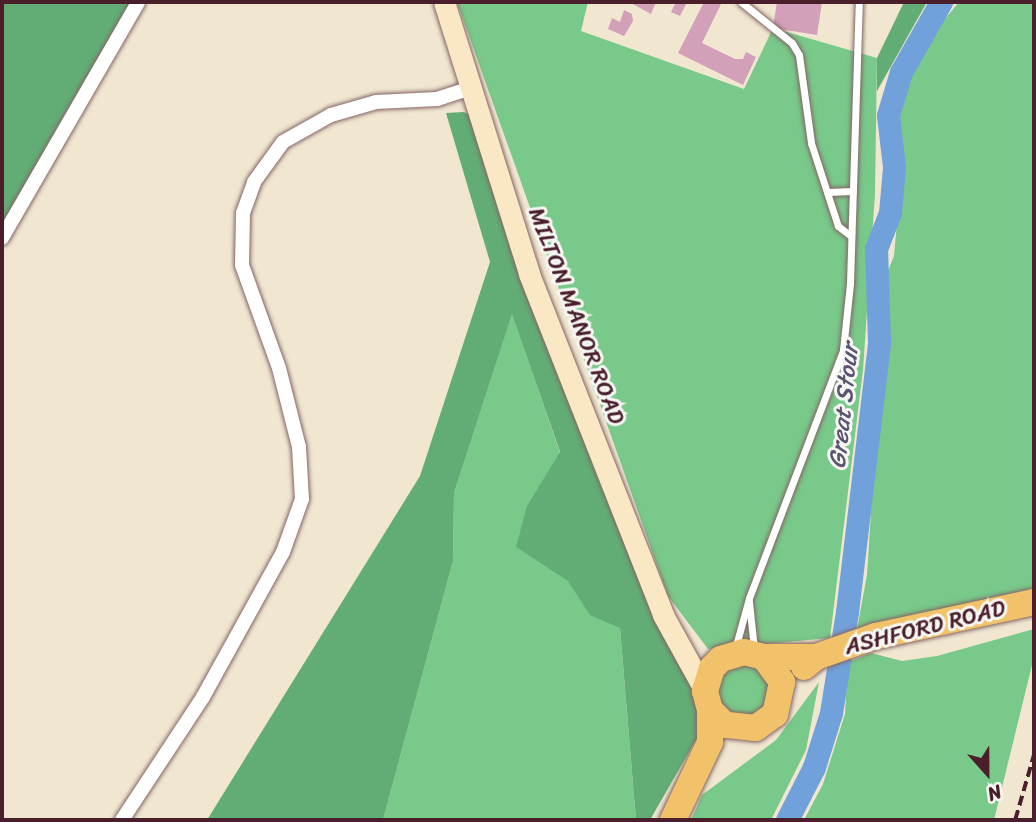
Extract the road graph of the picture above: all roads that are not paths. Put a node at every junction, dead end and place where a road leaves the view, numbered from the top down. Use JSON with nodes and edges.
{"nodes":[{"id":1,"x":138,"y":2,"type":"edge"},
{"id":2,"x":444,"y":2,"type":"edge"},
{"id":3,"x":741,"y":2,"type":"edge"},
{"id":4,"x":859,"y":2,"type":"edge"},
{"id":5,"x":471,"y":88,"type":"junction"},
{"id":6,"x":853,"y":191,"type":"junction"},
{"id":7,"x":827,"y":192,"type":"junction"},
{"id":8,"x":851,"y":236,"type":"junction"},
{"id":9,"x":2,"y":238,"type":"edge"},
{"id":10,"x":748,"y":598,"type":"junction"},
{"id":11,"x":1034,"y":602,"type":"edge"},
{"id":12,"x":677,"y":641,"type":"junction"},
{"id":13,"x":821,"y":654,"type":"junction"},
{"id":14,"x":743,"y":655,"type":"junction"},
{"id":15,"x":783,"y":692,"type":"junction"},
{"id":16,"x":707,"y":701,"type":"junction"},
{"id":17,"x":756,"y":728,"type":"junction"},
{"id":18,"x":690,"y":788,"type":"junction"},
{"id":19,"x":122,"y":820,"type":"edge"},
{"id":20,"x":673,"y":820,"type":"edge"}],
"edges":[{"from":1,"to":9,"type":"street"},
{"from":2,"to":5,"type":"street","name":"MILTON MANOR ROAD"},
{"from":3,"to":7,"type":"lane"},
{"from":4,"to":6,"type":"lane"},
{"from":5,"to":12,"type":"street","name":"MILTON MANOR ROAD"},
{"from":5,"to":19,"type":"street"},
{"from":6,"to":7,"type":"lane"},
{"from":6,"to":8,"type":"lane"},
{"from":7,"to":8,"type":"lane"},
{"from":8,"to":10,"type":"lane"},
{"from":10,"to":14,"type":"lane"},
{"from":10,"to":14,"type":"lane"},
{"from":11,"to":13,"type":"highway","name":"ASHFORD ROAD"},
{"from":12,"to":14,"type":"street"},
{"from":12,"to":16,"type":"street","name":"MILTON MANOR ROAD"},
{"from":13,"to":14,"type":"highway","name":"ASHFORD ROAD"},
{"from":13,"to":15,"type":"highway","name":"ASHFORD ROAD"},
{"from":14,"to":15,"type":"highway"},
{"from":14,"to":16,"type":"highway"},
{"from":15,"to":17,"type":"highway"},
{"from":16,"to":17,"type":"highway"},
{"from":16,"to":18,"type":"highway"},
{"from":17,"to":18,"type":"highway"},
{"from":18,"to":20,"type":"highway"}]}
